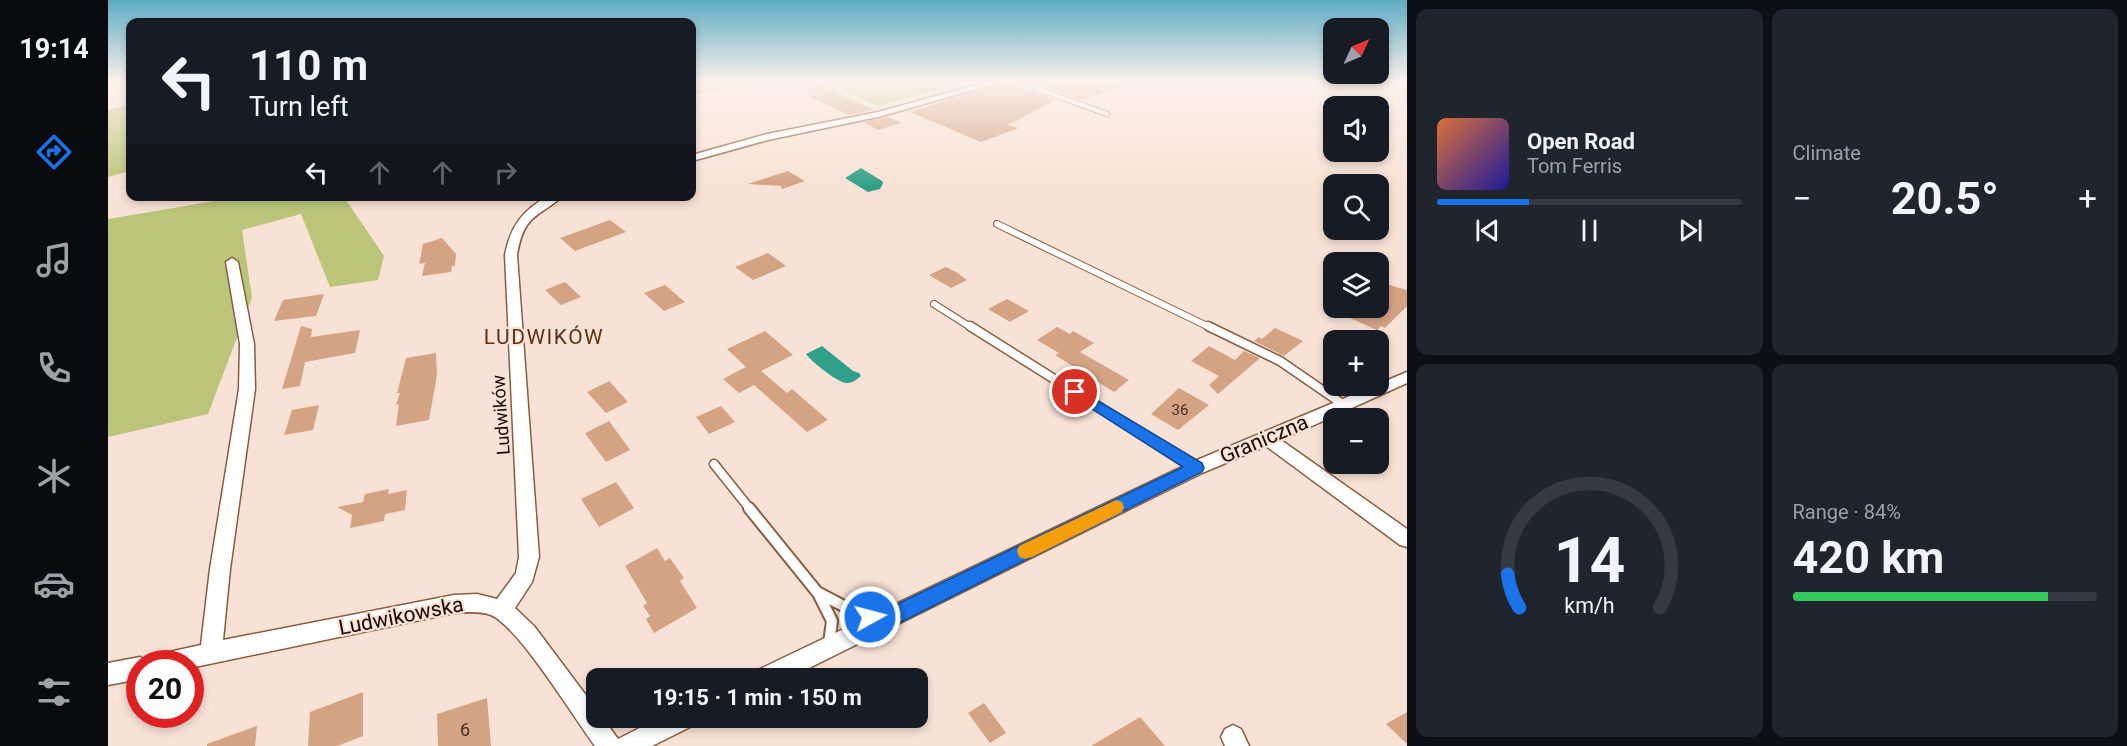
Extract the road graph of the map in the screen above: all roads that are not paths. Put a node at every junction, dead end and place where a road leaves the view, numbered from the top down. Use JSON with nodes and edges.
{"nodes":[{"id":1,"x":865,"y":117,"type":"edge"},
{"id":2,"x":696,"y":157,"type":"edge"},
{"id":3,"x":550,"y":201,"type":"edge"},
{"id":4,"x":997,"y":224,"type":"dead end"},
{"id":5,"x":232,"y":262,"type":"dead end"},
{"id":6,"x":934,"y":304,"type":"dead end"},
{"id":7,"x":1407,"y":376,"type":"edge"},
{"id":8,"x":1344,"y":405,"type":"junction"},
{"id":9,"x":1268,"y":439,"type":"junction"},
{"id":10,"x":714,"y":464,"type":"dead end"},
{"id":11,"x":1196,"y":468,"type":"junction"},
{"id":12,"x":1407,"y":538,"type":"edge"},
{"id":13,"x":817,"y":592,"type":"junction"},
{"id":14,"x":502,"y":609,"type":"junction"},
{"id":15,"x":884,"y":620,"type":"junction"},
{"id":16,"x":828,"y":648,"type":"junction"},
{"id":17,"x":211,"y":654,"type":"junction"},
{"id":18,"x":204,"y":655,"type":"edge"},
{"id":19,"x":787,"y":668,"type":"edge"},
{"id":20,"x":126,"y":671,"type":"edge"},
{"id":21,"x":108,"y":674,"type":"edge"},
{"id":22,"x":664,"y":728,"type":"edge"},
{"id":23,"x":609,"y":746,"type":"edge"},
{"id":24,"x":627,"y":746,"type":"edge"}],
"edges":[{"from":1,"to":2,"type":"street"},
{"from":3,"to":14,"type":"street","name":"Ludwików"},
{"from":4,"to":8,"type":"lane"},
{"from":5,"to":17,"type":"street"},
{"from":6,"to":11,"type":"lane"},
{"from":7,"to":8,"type":"street","name":"Graniczna"},
{"from":8,"to":9,"type":"street","name":"Graniczna"},
{"from":9,"to":11,"type":"street","name":"Graniczna"},
{"from":9,"to":12,"type":"street"},
{"from":10,"to":13,"type":"lane"},
{"from":11,"to":15,"type":"street","name":"Graniczna"},
{"from":13,"to":15,"type":"lane"},
{"from":13,"to":16,"type":"lane"},
{"from":14,"to":17,"type":"street","name":"Ludwikowska"},
{"from":14,"to":23,"type":"street","name":"Ludwikowska"},
{"from":15,"to":16,"type":"street","name":"Graniczna"},
{"from":16,"to":19,"type":"street","name":"Graniczna"},
{"from":17,"to":18,"type":"street","name":"Ludwikowska"},
{"from":20,"to":21,"type":"street"},
{"from":22,"to":24,"type":"street"}]}
